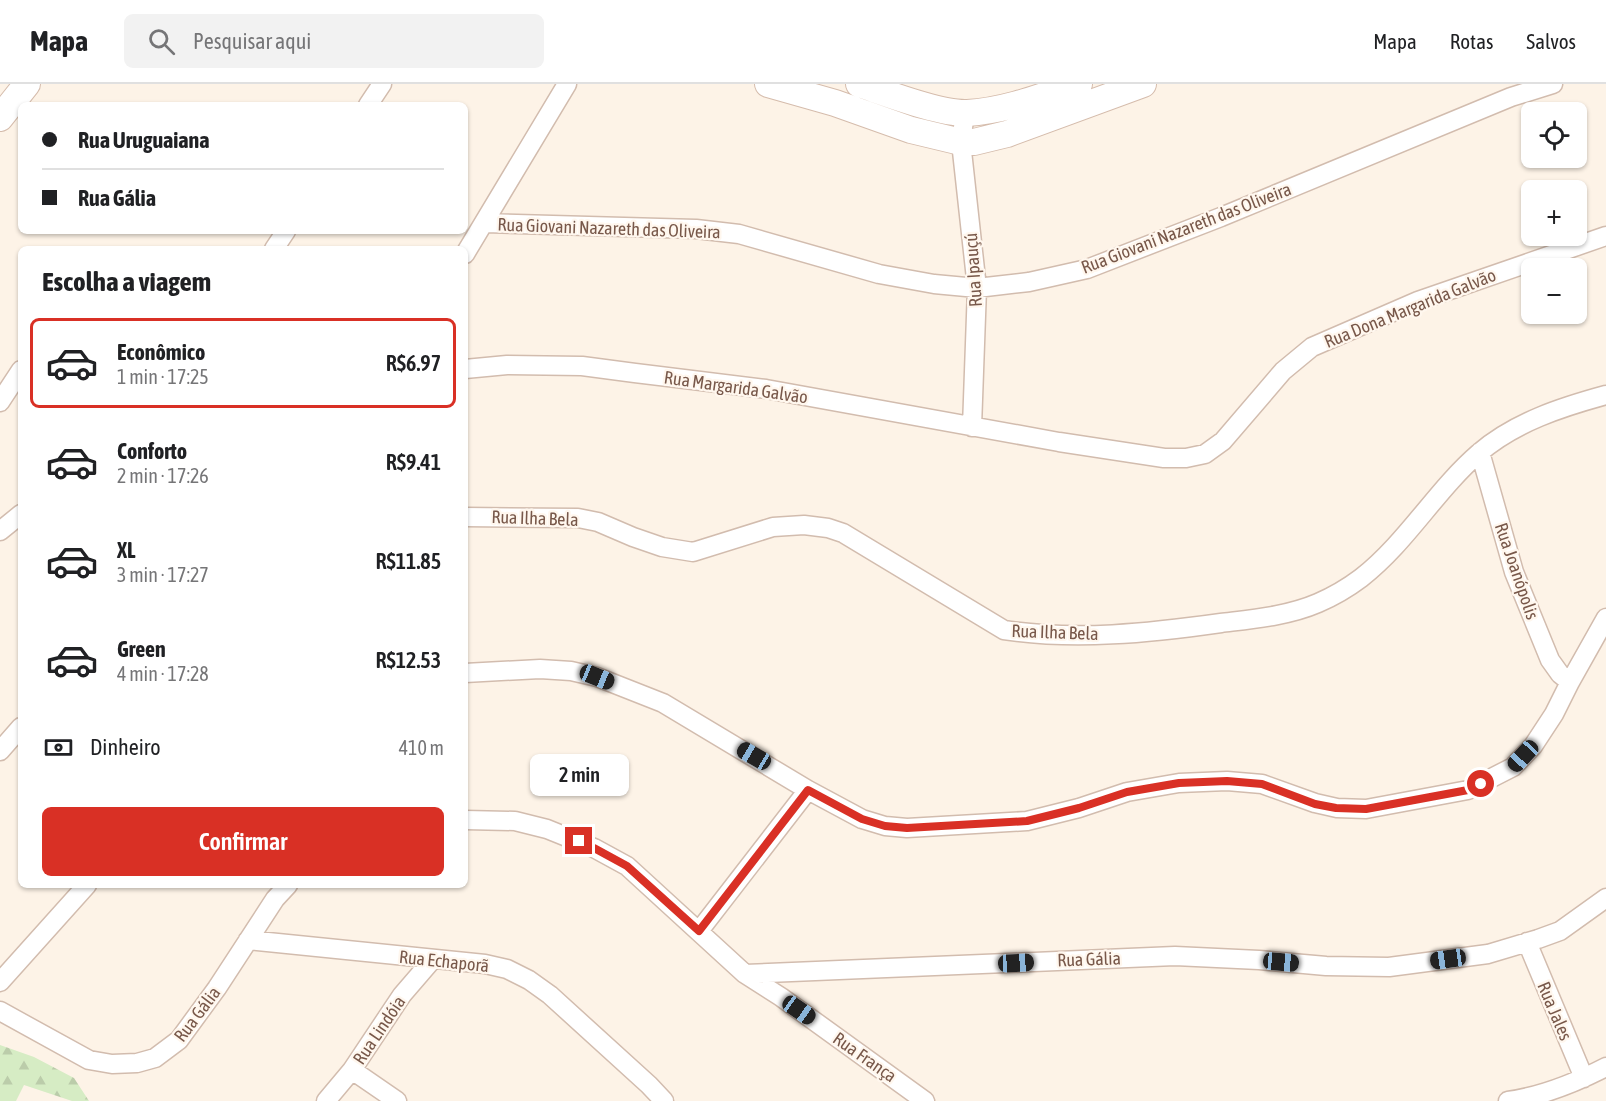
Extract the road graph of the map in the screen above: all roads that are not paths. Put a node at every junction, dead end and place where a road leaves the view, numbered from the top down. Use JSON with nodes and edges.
{"nodes":[{"id":1,"x":27,"y":84,"type":"edge"},
{"id":2,"x":382,"y":84,"type":"edge"},
{"id":3,"x":567,"y":84,"type":"edge"},
{"id":4,"x":768,"y":84,"type":"edge"},
{"id":5,"x":860,"y":84,"type":"edge"},
{"id":6,"x":1079,"y":84,"type":"edge"},
{"id":7,"x":1143,"y":84,"type":"edge"},
{"id":8,"x":1553,"y":84,"type":"edge"},
{"id":9,"x":371,"y":102,"type":"edge"},
{"id":10,"x":964,"y":113,"type":"junction"},
{"id":11,"x":0,"y":118,"type":"edge"},
{"id":12,"x":961,"y":142,"type":"junction"},
{"id":13,"x":485,"y":223,"type":"junction"},
{"id":14,"x":1606,"y":236,"type":"edge"},
{"id":15,"x":468,"y":249,"type":"edge"},
{"id":16,"x":977,"y":288,"type":"junction"},
{"id":17,"x":468,"y":369,"type":"edge"},
{"id":18,"x":18,"y":375,"type":"edge"},
{"id":19,"x":1606,"y":395,"type":"edge"},
{"id":20,"x":0,"y":402,"type":"edge"},
{"id":21,"x":972,"y":427,"type":"junction"},
{"id":22,"x":1005,"y":433,"type":"joint"},
{"id":23,"x":1480,"y":452,"type":"junction"},
{"id":24,"x":18,"y":516,"type":"edge"},
{"id":25,"x":468,"y":517,"type":"edge"},
{"id":26,"x":0,"y":531,"type":"edge"},
{"id":27,"x":1606,"y":618,"type":"edge"},
{"id":28,"x":468,"y":673,"type":"edge"},
{"id":29,"x":1570,"y":682,"type":"junction"},
{"id":30,"x":18,"y":730,"type":"edge"},
{"id":31,"x":0,"y":751,"type":"edge"},
{"id":32,"x":808,"y":790,"type":"junction"},
{"id":33,"x":468,"y":820,"type":"edge"},
{"id":34,"x":84,"y":888,"type":"edge"},
{"id":35,"x":285,"y":888,"type":"edge"},
{"id":36,"x":1606,"y":898,"type":"edge"},
{"id":37,"x":699,"y":931,"type":"junction"},
{"id":38,"x":248,"y":940,"type":"junction"},
{"id":39,"x":1527,"y":942,"type":"junction"},
{"id":40,"x":433,"y":959,"type":"junction"},
{"id":41,"x":745,"y":974,"type":"junction"},
{"id":42,"x":0,"y":982,"type":"edge"},
{"id":43,"x":0,"y":1011,"type":"edge"},
{"id":44,"x":1606,"y":1067,"type":"edge"},
{"id":45,"x":352,"y":1070,"type":"junction"},
{"id":46,"x":1584,"y":1078,"type":"junction"},
{"id":47,"x":326,"y":1101,"type":"edge"},
{"id":48,"x":397,"y":1101,"type":"edge"},
{"id":49,"x":664,"y":1101,"type":"edge"},
{"id":50,"x":925,"y":1101,"type":"edge"},
{"id":51,"x":1508,"y":1101,"type":"edge"}],
"edges":[{"from":1,"to":11,"type":"main road"},
{"from":2,"to":9,"type":"street"},
{"from":3,"to":13,"type":"street"},
{"from":4,"to":12,"type":"main road"},
{"from":5,"to":10,"type":"main road"},
{"from":6,"to":10,"type":"main road"},
{"from":7,"to":12,"type":"main road"},
{"from":8,"to":16,"type":"street","name":"Rua Giovani Nazareth das Oliveira"},
{"from":10,"to":12,"type":"street","name":"Rua Ipauçú"},
{"from":12,"to":16,"type":"street","name":"Rua Ipauçú"},
{"from":13,"to":15,"type":"street"},
{"from":13,"to":16,"type":"street","name":"Rua Giovani Nazareth das Oliveira"},
{"from":14,"to":22,"type":"street","name":"Rua Dona Margarida Galvão"},
{"from":16,"to":21,"type":"street","name":"Rua Ipauçú"},
{"from":17,"to":21,"type":"street","name":"Rua Margarida Galvão"},
{"from":18,"to":20,"type":"street"},
{"from":19,"to":23,"type":"street","name":"Rua Ilha Bela"},
{"from":21,"to":22,"type":"street","name":"Rua Margarida Galvão"},
{"from":23,"to":25,"type":"street","name":"Rua Ilha Bela"},
{"from":23,"to":29,"type":"street","name":"Rua Joanópolis"},
{"from":24,"to":26,"type":"street"},
{"from":27,"to":29,"type":"street"},
{"from":28,"to":32,"type":"street"},
{"from":29,"to":32,"type":"street"},
{"from":30,"to":31,"type":"street"},
{"from":32,"to":37,"type":"street"},
{"from":33,"to":37,"type":"street"},
{"from":34,"to":42,"type":"street"},
{"from":35,"to":38,"type":"street","name":"Rua Gália"},
{"from":36,"to":39,"type":"street","name":"Rua Gália"},
{"from":37,"to":41,"type":"street"},
{"from":38,"to":40,"type":"street","name":"Rua Echaporã"},
{"from":38,"to":43,"type":"street","name":"Rua Gália"},
{"from":39,"to":41,"type":"street","name":"Rua Gália"},
{"from":39,"to":46,"type":"street","name":"Rua Jales"},
{"from":40,"to":45,"type":"street","name":"Rua Lindóia"},
{"from":40,"to":49,"type":"street","name":"Rua Echaporã"},
{"from":41,"to":50,"type":"street","name":"Rua França"},
{"from":44,"to":46,"type":"street"},
{"from":45,"to":47,"type":"street","name":"Rua Lindóia"},
{"from":45,"to":48,"type":"street"},
{"from":46,"to":51,"type":"street"}]}
